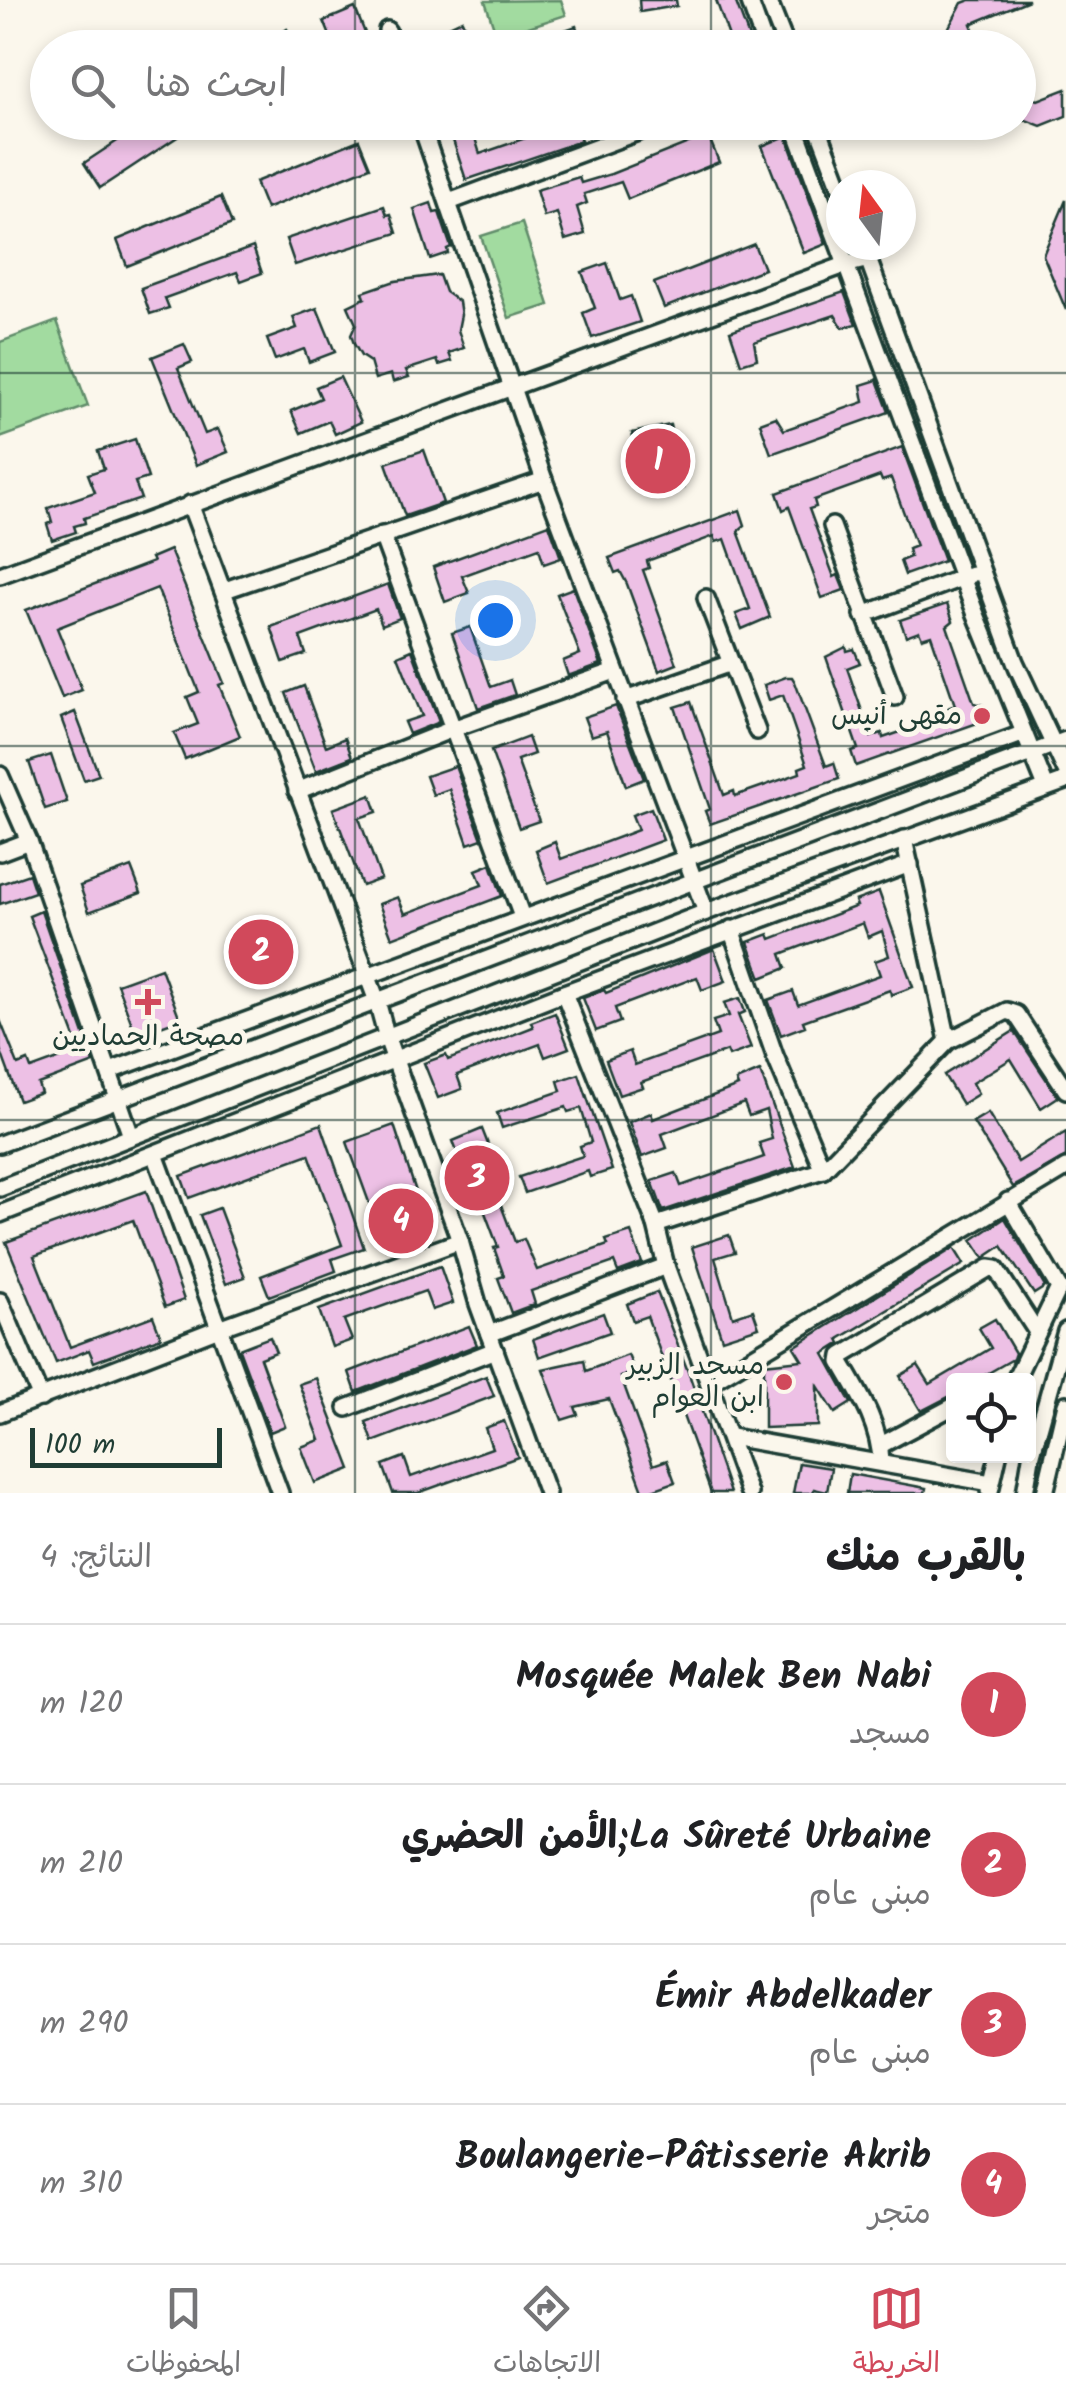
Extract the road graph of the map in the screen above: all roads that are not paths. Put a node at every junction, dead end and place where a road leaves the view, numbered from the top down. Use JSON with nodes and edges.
{"nodes":[{"id":1,"x":749,"y":0,"type":"edge"},
{"id":2,"x":768,"y":0,"type":"edge"},
{"id":3,"x":760,"y":30,"type":"edge"},
{"id":4,"x":780,"y":30,"type":"edge"},
{"id":5,"x":426,"y":140,"type":"edge"},
{"id":6,"x":616,"y":140,"type":"edge"},
{"id":7,"x":799,"y":140,"type":"edge"},
{"id":8,"x":823,"y":140,"type":"edge"},
{"id":9,"x":834,"y":170,"type":"edge"},
{"id":10,"x":448,"y":202,"type":"junction"},
{"id":11,"x":851,"y":260,"type":"edge"},
{"id":12,"x":869,"y":260,"type":"edge"},
{"id":13,"x":844,"y":264,"type":"junction"},
{"id":14,"x":900,"y":345,"type":"junction"},
{"id":15,"x":879,"y":353,"type":"junction"},
{"id":16,"x":514,"y":389,"type":"junction"},
{"id":17,"x":544,"y":480,"type":"junction"},
{"id":18,"x":190,"y":504,"type":"junction"},
{"id":19,"x":832,"y":526,"type":"dead end"},
{"id":20,"x":382,"y":536,"type":"junction"},
{"id":21,"x":981,"y":570,"type":"junction"},
{"id":22,"x":0,"y":575,"type":"edge"},
{"id":23,"x":963,"y":577,"type":"junction"},
{"id":24,"x":225,"y":590,"type":"junction"},
{"id":25,"x":706,"y":598,"type":"dead end"},
{"id":26,"x":863,"y":615,"type":"junction"},
{"id":27,"x":731,"y":663,"type":"junction"},
{"id":28,"x":615,"y":672,"type":"junction"},
{"id":29,"x":895,"y":698,"type":"dead end"},
{"id":30,"x":624,"y":700,"type":"junction"},
{"id":31,"x":455,"y":728,"type":"junction"},
{"id":32,"x":757,"y":731,"type":"dead end"},
{"id":33,"x":1022,"y":734,"type":"junction"},
{"id":34,"x":1060,"y":743,"type":"edge"},
{"id":35,"x":1030,"y":754,"type":"junction"},
{"id":36,"x":1066,"y":771,"type":"edge"},
{"id":37,"x":0,"y":775,"type":"edge"},
{"id":38,"x":1066,"y":781,"type":"edge"},
{"id":39,"x":1046,"y":787,"type":"junction"},
{"id":40,"x":298,"y":790,"type":"junction"},
{"id":41,"x":904,"y":840,"type":"junction"},
{"id":42,"x":29,"y":841,"type":"junction"},
{"id":43,"x":0,"y":852,"type":"edge"},
{"id":44,"x":684,"y":858,"type":"junction"},
{"id":45,"x":910,"y":864,"type":"junction"},
{"id":46,"x":692,"y":882,"type":"junction"},
{"id":47,"x":706,"y":912,"type":"junction"},
{"id":48,"x":522,"y":917,"type":"junction"},
{"id":49,"x":731,"y":930,"type":"junction"},
{"id":50,"x":367,"y":976,"type":"junction"},
{"id":51,"x":564,"y":993,"type":"junction"},
{"id":52,"x":377,"y":1001,"type":"junction"},
{"id":53,"x":386,"y":1038,"type":"junction"},
{"id":54,"x":948,"y":1041,"type":"junction"},
{"id":55,"x":395,"y":1060,"type":"junction"},
{"id":56,"x":110,"y":1071,"type":"junction"},
{"id":57,"x":1066,"y":1090,"type":"edge"},
{"id":58,"x":119,"y":1099,"type":"junction"},
{"id":59,"x":131,"y":1136,"type":"junction"},
{"id":60,"x":0,"y":1144,"type":"edge"},
{"id":61,"x":155,"y":1154,"type":"junction"},
{"id":62,"x":1066,"y":1168,"type":"edge"},
{"id":63,"x":823,"y":1170,"type":"junction"},
{"id":64,"x":0,"y":1188,"type":"edge"},
{"id":65,"x":1008,"y":1200,"type":"junction"},
{"id":66,"x":0,"y":1214,"type":"edge"},
{"id":67,"x":656,"y":1225,"type":"junction"},
{"id":68,"x":460,"y":1240,"type":"junction"},
{"id":69,"x":666,"y":1266,"type":"junction"},
{"id":70,"x":0,"y":1301,"type":"edge"},
{"id":71,"x":220,"y":1328,"type":"junction"},
{"id":72,"x":1066,"y":1330,"type":"edge"},
{"id":73,"x":1037,"y":1332,"type":"junction"},
{"id":74,"x":489,"y":1334,"type":"junction"},
{"id":75,"x":495,"y":1350,"type":"junction"},
{"id":76,"x":1017,"y":1373,"type":"edge"},
{"id":77,"x":709,"y":1383,"type":"junction"},
{"id":78,"x":41,"y":1398,"type":"junction"},
{"id":79,"x":1066,"y":1404,"type":"edge"},
{"id":80,"x":347,"y":1408,"type":"dead end"},
{"id":81,"x":946,"y":1410,"type":"edge"},
{"id":82,"x":0,"y":1414,"type":"edge"},
{"id":83,"x":731,"y":1438,"type":"junction"},
{"id":84,"x":880,"y":1445,"type":"junction"},
{"id":85,"x":881,"y":1462,"type":"junction"},
{"id":86,"x":996,"y":1463,"type":"edge"},
{"id":87,"x":990,"y":1488,"type":"edge"},
{"id":88,"x":280,"y":1493,"type":"edge"},
{"id":89,"x":547,"y":1493,"type":"edge"},
{"id":90,"x":749,"y":1493,"type":"edge"},
{"id":91,"x":1026,"y":1493,"type":"edge"},
{"id":92,"x":1045,"y":1493,"type":"edge"}],
"edges":[{"from":1,"to":3,"type":"street"},
{"from":2,"to":4,"type":"street"},
{"from":5,"to":10,"type":"street"},
{"from":6,"to":10,"type":"street"},
{"from":7,"to":13,"type":"street"},
{"from":8,"to":9,"type":"street"},
{"from":10,"to":16,"type":"street"},
{"from":11,"to":13,"type":"street"},
{"from":12,"to":14,"type":"street"},
{"from":13,"to":15,"type":"street"},
{"from":13,"to":16,"type":"street"},
{"from":14,"to":15,"type":"street"},
{"from":14,"to":21,"type":"street"},
{"from":15,"to":23,"type":"street"},
{"from":16,"to":17,"type":"street"},
{"from":16,"to":18,"type":"street"},
{"from":17,"to":20,"type":"street"},
{"from":17,"to":28,"type":"street"},
{"from":18,"to":22,"type":"street"},
{"from":18,"to":24,"type":"street"},
{"from":19,"to":26,"type":"street"},
{"from":20,"to":24,"type":"street"},
{"from":20,"to":31,"type":"street"},
{"from":21,"to":23,"type":"street"},
{"from":21,"to":34,"type":"street"},
{"from":23,"to":26,"type":"street"},
{"from":23,"to":33,"type":"street"},
{"from":24,"to":40,"type":"street"},
{"from":25,"to":27,"type":"street"},
{"from":26,"to":29,"type":"street"},
{"from":27,"to":30,"type":"street"},
{"from":27,"to":32,"type":"street"},
{"from":28,"to":30,"type":"street"},
{"from":28,"to":31,"type":"street"},
{"from":30,"to":44,"type":"street"},
{"from":31,"to":40,"type":"street"},
{"from":31,"to":48,"type":"street"},
{"from":33,"to":35,"type":"street"},
{"from":33,"to":44,"type":"street"},
{"from":34,"to":35,"type":"street"},
{"from":34,"to":36,"type":"street"},
{"from":35,"to":39,"type":"street"},
{"from":35,"to":46,"type":"street"},
{"from":37,"to":42,"type":"street"},
{"from":38,"to":39,"type":"street"},
{"from":39,"to":41,"type":"street"},
{"from":40,"to":50,"type":"street"},
{"from":41,"to":45,"type":"street"},
{"from":41,"to":47,"type":"street"},
{"from":42,"to":43,"type":"street"},
{"from":42,"to":56,"type":"street"},
{"from":44,"to":46,"type":"street"},
{"from":44,"to":48,"type":"street"},
{"from":45,"to":49,"type":"street"},
{"from":45,"to":54,"type":"street"},
{"from":46,"to":47,"type":"street"},
{"from":46,"to":52,"type":"street"},
{"from":47,"to":53,"type":"street"},
{"from":48,"to":50,"type":"street"},
{"from":49,"to":51,"type":"street"},
{"from":49,"to":63,"type":"street"},
{"from":50,"to":52,"type":"street"},
{"from":50,"to":56,"type":"street"},
{"from":51,"to":55,"type":"street"},
{"from":51,"to":67,"type":"street"},
{"from":52,"to":53,"type":"street"},
{"from":52,"to":58,"type":"street"},
{"from":53,"to":55,"type":"street"},
{"from":53,"to":59,"type":"street"},
{"from":54,"to":57,"type":"street"},
{"from":54,"to":63,"type":"street"},
{"from":55,"to":61,"type":"street"},
{"from":55,"to":68,"type":"street"},
{"from":56,"to":58,"type":"street"},
{"from":58,"to":59,"type":"street"},
{"from":58,"to":60,"type":"street"},
{"from":59,"to":64,"type":"street"},
{"from":61,"to":66,"type":"street"},
{"from":61,"to":71,"type":"street"},
{"from":62,"to":65,"type":"street"},
{"from":63,"to":67,"type":"street"},
{"from":65,"to":73,"type":"street"},
{"from":65,"to":77,"type":"street"},
{"from":67,"to":69,"type":"street"},
{"from":68,"to":71,"type":"street"},
{"from":68,"to":74,"type":"street"},
{"from":69,"to":74,"type":"street"},
{"from":69,"to":77,"type":"street"},
{"from":70,"to":78,"type":"street"},
{"from":71,"to":78,"type":"street"},
{"from":71,"to":88,"type":"street"},
{"from":72,"to":91,"type":"street"},
{"from":73,"to":76,"type":"street"},
{"from":73,"to":84,"type":"street"},
{"from":74,"to":75,"type":"street"},
{"from":75,"to":80,"type":"street"},
{"from":75,"to":89,"type":"street"},
{"from":77,"to":83,"type":"street"},
{"from":78,"to":82,"type":"street"},
{"from":79,"to":92,"type":"street"},
{"from":81,"to":84,"type":"street"},
{"from":83,"to":85,"type":"street"},
{"from":83,"to":90,"type":"street"},
{"from":84,"to":85,"type":"street"},
{"from":85,"to":87,"type":"street"},
{"from":86,"to":87,"type":"street"}]}
